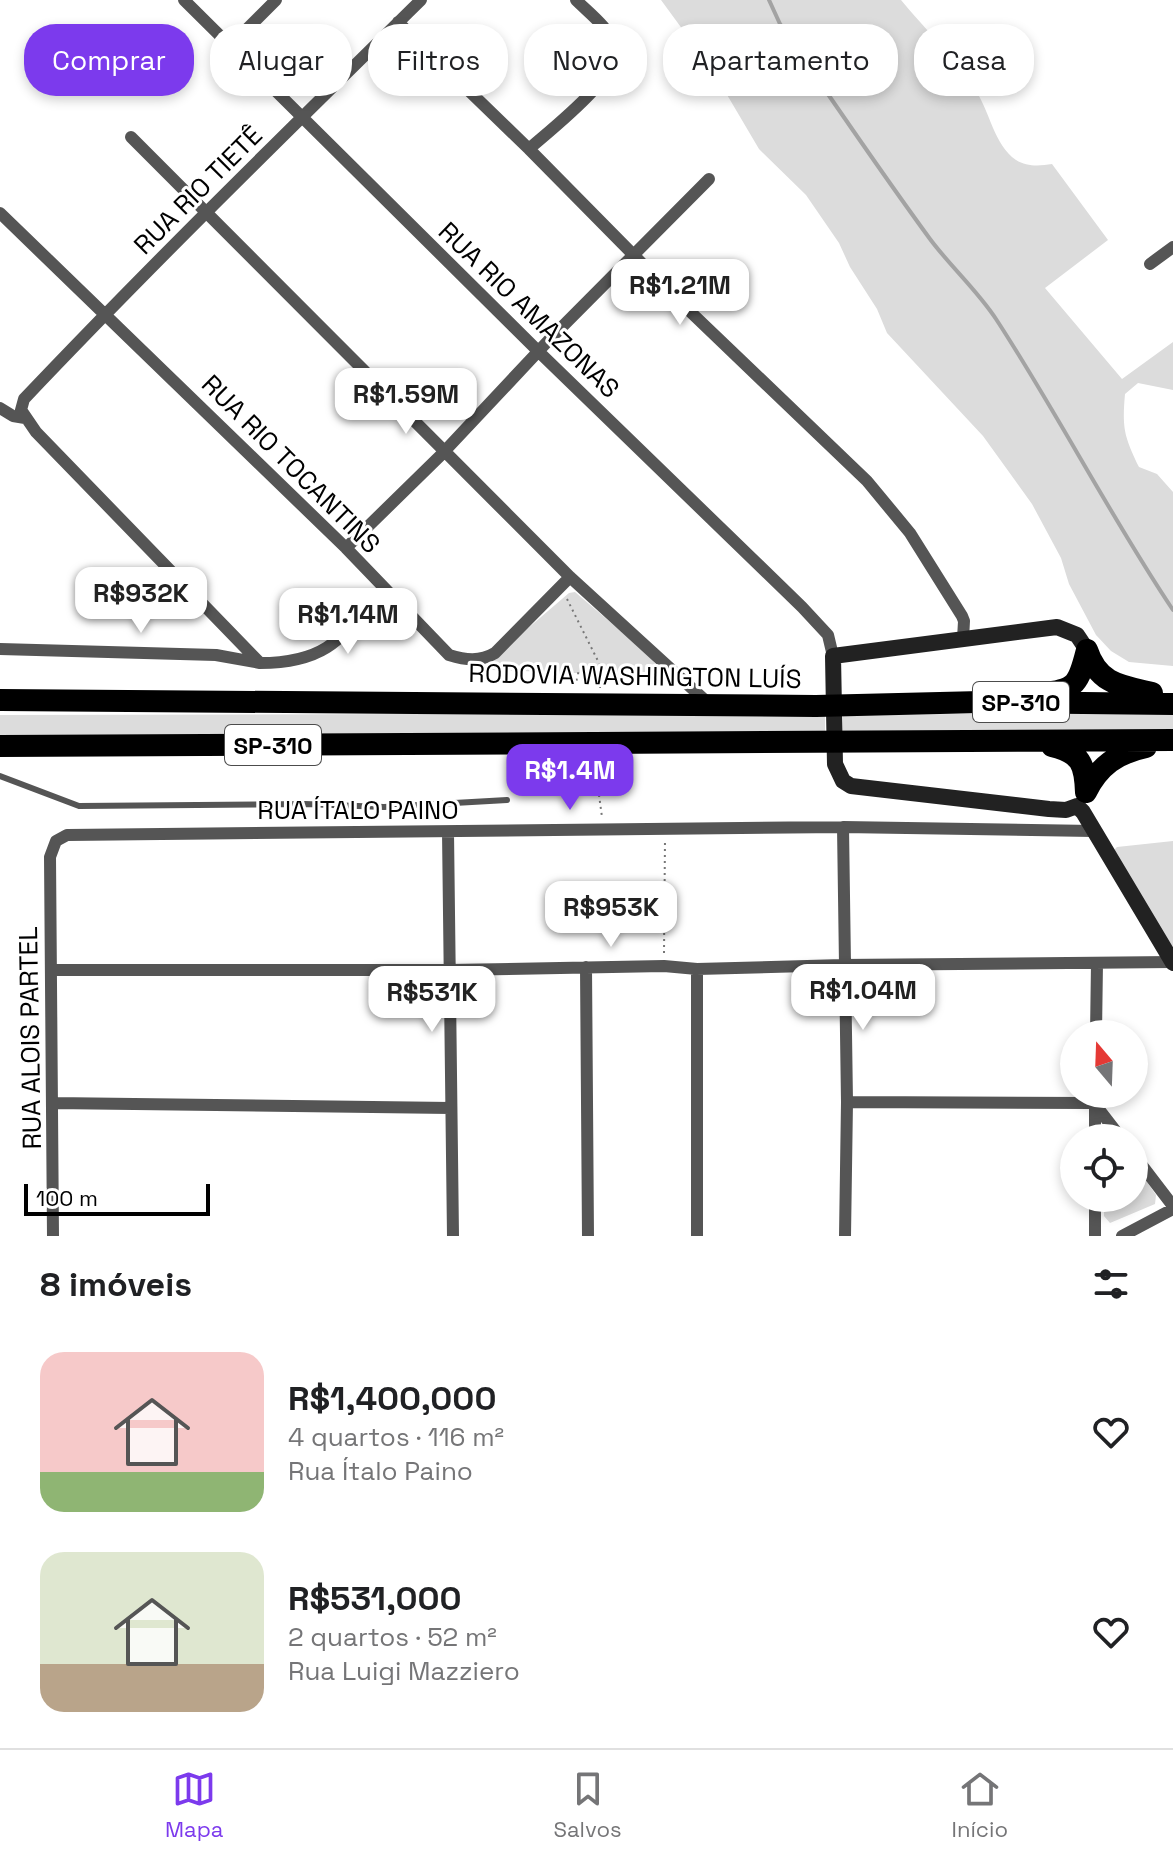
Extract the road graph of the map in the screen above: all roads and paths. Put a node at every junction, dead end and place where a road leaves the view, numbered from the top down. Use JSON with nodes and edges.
{"nodes":[{"id":1,"x":184,"y":0,"type":"edge"},
{"id":2,"x":276,"y":0,"type":"edge"},
{"id":3,"x":421,"y":0,"type":"edge"},
{"id":4,"x":576,"y":0,"type":"edge"},
{"id":5,"x":398,"y":22,"type":"junction"},
{"id":6,"x":252,"y":24,"type":"edge"},
{"id":7,"x":210,"y":25,"type":"edge"},
{"id":8,"x":280,"y":96,"type":"edge"},
{"id":9,"x":300,"y":117,"type":"junction"},
{"id":10,"x":131,"y":137,"type":"dead end"},
{"id":11,"x":529,"y":149,"type":"junction"},
{"id":12,"x":709,"y":179,"type":"dead end"},
{"id":13,"x":0,"y":213,"type":"edge"},
{"id":14,"x":208,"y":213,"type":"junction"},
{"id":15,"x":1173,"y":247,"type":"edge"},
{"id":16,"x":633,"y":255,"type":"junction"},
{"id":17,"x":1150,"y":264,"type":"dead end"},
{"id":18,"x":105,"y":313,"type":"junction"},
{"id":19,"x":539,"y":352,"type":"junction"},
{"id":20,"x":0,"y":408,"type":"edge"},
{"id":21,"x":25,"y":418,"type":"junction"},
{"id":22,"x":445,"y":449,"type":"junction"},
{"id":23,"x":346,"y":548,"type":"junction"},
{"id":24,"x":570,"y":577,"type":"junction"},
{"id":25,"x":384,"y":588,"type":"junction"},
{"id":26,"x":561,"y":589,"type":"junction"},
{"id":27,"x":0,"y":639,"type":"edge"},
{"id":28,"x":963,"y":639,"type":"junction"},
{"id":29,"x":0,"y":649,"type":"edge"},
{"id":30,"x":19,"y":650,"type":"junction"},
{"id":31,"x":1087,"y":650,"type":"junction"},
{"id":32,"x":833,"y":656,"type":"junction"},
{"id":33,"x":260,"y":663,"type":"junction"},
{"id":34,"x":600,"y":695,"type":"dead end"},
{"id":35,"x":1173,"y":697,"type":"edge"},
{"id":36,"x":0,"y":700,"type":"edge"},
{"id":37,"x":981,"y":702,"type":"junction"},
{"id":38,"x":1173,"y":704,"type":"edge"},
{"id":39,"x":710,"y":706,"type":"junction"},
{"id":40,"x":983,"y":742,"type":"junction"},
{"id":41,"x":1173,"y":742,"type":"edge"},
{"id":42,"x":0,"y":746,"type":"edge"},
{"id":43,"x":599,"y":752,"type":"dead end"},
{"id":44,"x":0,"y":776,"type":"edge"},
{"id":45,"x":1082,"y":799,"type":"junction"},
{"id":46,"x":507,"y":800,"type":"dead end"},
{"id":47,"x":843,"y":827,"type":"junction"},
{"id":48,"x":603,"y":830,"type":"junction"},
{"id":49,"x":665,"y":830,"type":"junction"},
{"id":50,"x":1093,"y":831,"type":"junction"},
{"id":51,"x":448,"y":832,"type":"junction"},
{"id":52,"x":56,"y":841,"type":"joint"},
{"id":53,"x":1172,"y":962,"type":"edge"},
{"id":54,"x":1097,"y":963,"type":"junction"},
{"id":55,"x":843,"y":965,"type":"junction"},
{"id":56,"x":664,"y":966,"type":"junction"},
{"id":57,"x":586,"y":967,"type":"junction"},
{"id":58,"x":697,"y":969,"type":"junction"},
{"id":59,"x":51,"y":970,"type":"junction"},
{"id":60,"x":450,"y":970,"type":"junction"},
{"id":61,"x":1096,"y":1020,"type":"edge"},
{"id":62,"x":1060,"y":1099,"type":"edge"},
{"id":63,"x":847,"y":1102,"type":"junction"},
{"id":64,"x":53,"y":1103,"type":"junction"},
{"id":65,"x":451,"y":1108,"type":"junction"},
{"id":66,"x":1148,"y":1174,"type":"edge"},
{"id":67,"x":1173,"y":1207,"type":"edge"},
{"id":68,"x":1095,"y":1212,"type":"edge"},
{"id":69,"x":53,"y":1236,"type":"edge"},
{"id":70,"x":453,"y":1236,"type":"edge"},
{"id":71,"x":588,"y":1236,"type":"edge"},
{"id":72,"x":697,"y":1236,"type":"edge"},
{"id":73,"x":845,"y":1236,"type":"edge"},
{"id":74,"x":1095,"y":1236,"type":"edge"},
{"id":75,"x":1122,"y":1236,"type":"edge"}],
"edges":[{"from":1,"to":7,"type":"street","name":"RUA RIO AMAZONAS"},
{"from":2,"to":6,"type":"street"},
{"from":3,"to":5,"type":"street","name":"RUA RIO TIETÊ"},
{"from":4,"to":11,"type":"street"},
{"from":5,"to":9,"type":"street","name":"RUA RIO TIETÊ"},
{"from":5,"to":11,"type":"street"},
{"from":8,"to":9,"type":"street","name":"RUA RIO AMAZONAS"},
{"from":9,"to":14,"type":"street","name":"RUA RIO TIETÊ"},
{"from":9,"to":19,"type":"street","name":"RUA RIO AMAZONAS"},
{"from":10,"to":14,"type":"street"},
{"from":11,"to":16,"type":"street"},
{"from":12,"to":16,"type":"street"},
{"from":13,"to":18,"type":"street","name":"RUA RIO TOCANTINS"},
{"from":14,"to":18,"type":"street","name":"RUA RIO TIETÊ"},
{"from":14,"to":22,"type":"street"},
{"from":15,"to":17,"type":"street"},
{"from":16,"to":19,"type":"street"},
{"from":16,"to":28,"type":"street"},
{"from":18,"to":21,"type":"street","name":"RUA RIO TIETÊ"},
{"from":18,"to":23,"type":"street","name":"RUA RIO TOCANTINS"},
{"from":19,"to":22,"type":"street"},
{"from":19,"to":32,"type":"street","name":"RUA RIO AMAZONAS"},
{"from":20,"to":21,"type":"street"},
{"from":21,"to":33,"type":"street"},
{"from":22,"to":23,"type":"street"},
{"from":22,"to":24,"type":"street"},
{"from":23,"to":25,"type":"street","name":"RUA RIO TOCANTINS"},
{"from":24,"to":26,"type":"street"},
{"from":24,"to":39,"type":"street"},
{"from":25,"to":26,"type":"street","name":"RUA RIO TOCANTINS"},
{"from":25,"to":33,"type":"street"},
{"from":26,"to":34,"type":"path"},
{"from":27,"to":30,"type":"street"},
{"from":28,"to":31,"type":"street"},
{"from":28,"to":32,"type":"street"},
{"from":29,"to":30,"type":"street"},
{"from":30,"to":33,"type":"street"},
{"from":31,"to":35,"type":"highway"},
{"from":31,"to":37,"type":"highway"},
{"from":32,"to":45,"type":"street"},
{"from":36,"to":39,"type":"highway","name":"RODOVIA WASHINGTON LUÍS","number":"SP-310"},
{"from":37,"to":38,"type":"highway","name":"RODOVIA WASHINGTON LUÍS","number":"SP-310"},
{"from":37,"to":39,"type":"highway","name":"RODOVIA WASHINGTON LUÍS","number":"SP-310"},
{"from":40,"to":41,"type":"highway","number":"SP-310"},
{"from":40,"to":42,"type":"highway","number":"SP-310"},
{"from":40,"to":45,"type":"highway"},
{"from":41,"to":45,"type":"highway"},
{"from":43,"to":48,"type":"path"},
{"from":44,"to":46,"type":"lane"},
{"from":45,"to":50,"type":"street"},
{"from":47,"to":49,"type":"street","name":"RUA ÍTALO PAINO"},
{"from":47,"to":50,"type":"street","name":"RUA ÍTALO PAINO"},
{"from":47,"to":55,"type":"street"},
{"from":48,"to":49,"type":"street","name":"RUA ÍTALO PAINO"},
{"from":48,"to":51,"type":"street","name":"RUA ÍTALO PAINO"},
{"from":49,"to":56,"type":"path"},
{"from":50,"to":53,"type":"street"},
{"from":51,"to":52,"type":"street","name":"RUA ÍTALO PAINO"},
{"from":51,"to":60,"type":"street"},
{"from":52,"to":59,"type":"street","name":"RUA ALOIS PARTEL"},
{"from":53,"to":54,"type":"street"},
{"from":54,"to":55,"type":"street"},
{"from":54,"to":61,"type":"street"},
{"from":55,"to":58,"type":"street"},
{"from":55,"to":63,"type":"street"},
{"from":56,"to":57,"type":"street"},
{"from":56,"to":58,"type":"street"},
{"from":57,"to":60,"type":"street"},
{"from":57,"to":71,"type":"street"},
{"from":58,"to":72,"type":"street"},
{"from":59,"to":60,"type":"street"},
{"from":59,"to":64,"type":"street","name":"RUA ALOIS PARTEL"},
{"from":60,"to":65,"type":"street"},
{"from":62,"to":63,"type":"street"},
{"from":63,"to":73,"type":"street"},
{"from":64,"to":65,"type":"street"},
{"from":64,"to":69,"type":"street","name":"RUA ALOIS PARTEL"},
{"from":65,"to":70,"type":"street"},
{"from":66,"to":67,"type":"street"},
{"from":67,"to":75,"type":"street"},
{"from":68,"to":74,"type":"street"}]}
